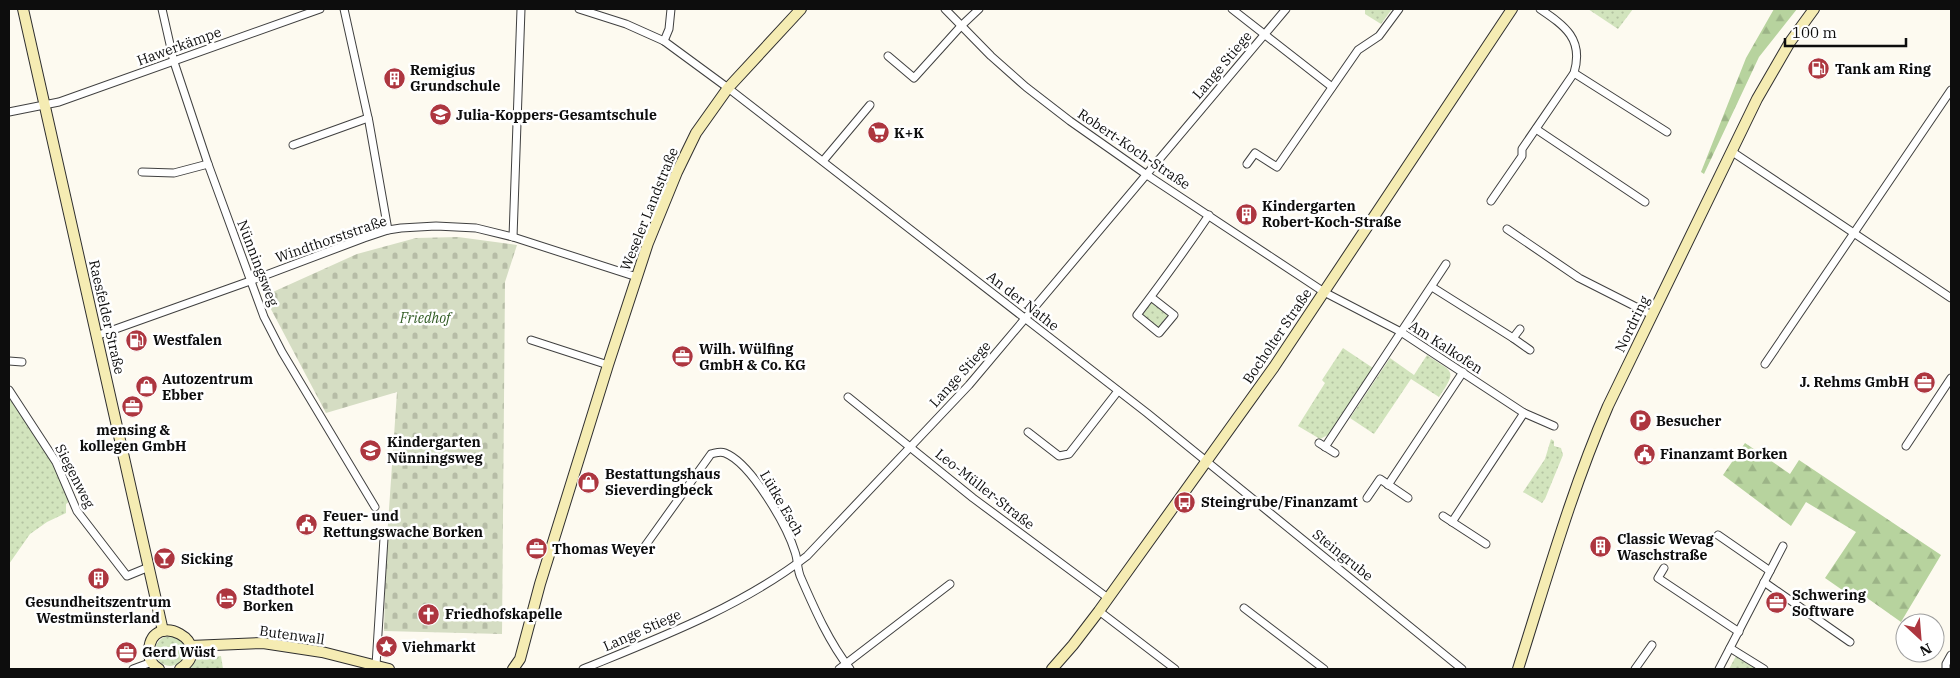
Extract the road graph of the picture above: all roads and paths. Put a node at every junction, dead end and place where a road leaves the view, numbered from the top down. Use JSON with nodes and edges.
{"nodes":[{"id":1,"x":23,"y":9,"type":"edge"},
{"id":2,"x":162,"y":9,"type":"edge"},
{"id":3,"x":320,"y":9,"type":"edge"},
{"id":4,"x":344,"y":9,"type":"edge"},
{"id":5,"x":521,"y":9,"type":"edge"},
{"id":6,"x":580,"y":9,"type":"edge"},
{"id":7,"x":671,"y":9,"type":"edge"},
{"id":8,"x":801,"y":9,"type":"edge"},
{"id":9,"x":945,"y":9,"type":"edge"},
{"id":10,"x":979,"y":9,"type":"edge"},
{"id":11,"x":1232,"y":9,"type":"edge"},
{"id":12,"x":1286,"y":9,"type":"edge"},
{"id":13,"x":1398,"y":9,"type":"edge"},
{"id":14,"x":1512,"y":9,"type":"edge"},
{"id":15,"x":1540,"y":9,"type":"edge"},
{"id":16,"x":1814,"y":9,"type":"edge"},
{"id":17,"x":961,"y":26,"type":"junction"},
{"id":18,"x":1264,"y":35,"type":"junction"},
{"id":19,"x":664,"y":41,"type":"junction"},
{"id":20,"x":888,"y":56,"type":"dead end"},
{"id":21,"x":174,"y":62,"type":"junction"},
{"id":22,"x":1574,"y":72,"type":"junction"},
{"id":23,"x":1332,"y":87,"type":"junction"},
{"id":24,"x":728,"y":88,"type":"junction"},
{"id":25,"x":1951,"y":90,"type":"edge"},
{"id":26,"x":45,"y":104,"type":"junction"},
{"id":27,"x":870,"y":106,"type":"dead end"},
{"id":28,"x":9,"y":112,"type":"edge"},
{"id":29,"x":368,"y":118,"type":"junction"},
{"id":30,"x":1536,"y":129,"type":"junction"},
{"id":31,"x":1667,"y":132,"type":"dead end"},
{"id":32,"x":293,"y":145,"type":"dead end"},
{"id":33,"x":1731,"y":151,"type":"junction"},
{"id":34,"x":823,"y":161,"type":"junction"},
{"id":35,"x":208,"y":164,"type":"junction"},
{"id":36,"x":1247,"y":164,"type":"dead end"},
{"id":37,"x":142,"y":172,"type":"dead end"},
{"id":38,"x":1147,"y":175,"type":"junction"},
{"id":39,"x":1491,"y":201,"type":"dead end"},
{"id":40,"x":1646,"y":202,"type":"dead end"},
{"id":41,"x":1209,"y":215,"type":"junction"},
{"id":42,"x":1507,"y":229,"type":"dead end"},
{"id":43,"x":388,"y":230,"type":"junction"},
{"id":44,"x":1854,"y":232,"type":"junction"},
{"id":45,"x":513,"y":237,"type":"junction"},
{"id":46,"x":1446,"y":264,"type":"dead end"},
{"id":47,"x":637,"y":277,"type":"junction"},
{"id":48,"x":250,"y":281,"type":"junction"},
{"id":49,"x":1432,"y":287,"type":"junction"},
{"id":50,"x":1324,"y":292,"type":"junction"},
{"id":51,"x":1151,"y":297,"type":"junction"},
{"id":52,"x":1951,"y":298,"type":"edge"},
{"id":53,"x":1652,"y":315,"type":"junction"},
{"id":54,"x":1026,"y":318,"type":"junction"},
{"id":55,"x":1520,"y":329,"type":"dead end"},
{"id":56,"x":1401,"y":332,"type":"junction"},
{"id":57,"x":96,"y":336,"type":"junction"},
{"id":58,"x":1513,"y":338,"type":"junction"},
{"id":59,"x":531,"y":340,"type":"dead end"},
{"id":60,"x":1530,"y":350,"type":"dead end"},
{"id":61,"x":9,"y":361,"type":"edge"},
{"id":62,"x":22,"y":362,"type":"dead end"},
{"id":63,"x":1766,"y":364,"type":"dead end"},
{"id":64,"x":608,"y":365,"type":"junction"},
{"id":65,"x":1464,"y":372,"type":"junction"},
{"id":66,"x":1951,"y":378,"type":"edge"},
{"id":67,"x":9,"y":390,"type":"edge"},
{"id":68,"x":1118,"y":391,"type":"junction"},
{"id":69,"x":848,"y":397,"type":"dead end"},
{"id":70,"x":1524,"y":413,"type":"junction"},
{"id":71,"x":1554,"y":426,"type":"dead end"},
{"id":72,"x":1028,"y":432,"type":"dead end"},
{"id":73,"x":1906,"y":446,"type":"dead end"},
{"id":74,"x":911,"y":448,"type":"junction"},
{"id":75,"x":1335,"y":453,"type":"dead end"},
{"id":76,"x":1207,"y":461,"type":"junction"},
{"id":77,"x":1388,"y":485,"type":"junction"},
{"id":78,"x":1367,"y":498,"type":"dead end"},
{"id":79,"x":1408,"y":498,"type":"dead end"},
{"id":80,"x":375,"y":507,"type":"dead end"},
{"id":81,"x":1443,"y":516,"type":"dead end"},
{"id":82,"x":1452,"y":522,"type":"junction"},
{"id":83,"x":1718,"y":535,"type":"dead end"},
{"id":84,"x":384,"y":538,"type":"dead end"},
{"id":85,"x":1486,"y":544,"type":"dead end"},
{"id":86,"x":645,"y":546,"type":"dead end"},
{"id":87,"x":1783,"y":546,"type":"dead end"},
{"id":88,"x":797,"y":564,"type":"junction"},
{"id":89,"x":149,"y":567,"type":"junction"},
{"id":90,"x":1664,"y":568,"type":"dead end"},
{"id":91,"x":1770,"y":570,"type":"junction"},
{"id":92,"x":1764,"y":582,"type":"junction"},
{"id":93,"x":950,"y":584,"type":"dead end"},
{"id":94,"x":1108,"y":598,"type":"junction"},
{"id":95,"x":1244,"y":608,"type":"dead end"},
{"id":96,"x":1099,"y":611,"type":"junction"},
{"id":97,"x":163,"y":631,"type":"junction"},
{"id":98,"x":1739,"y":632,"type":"junction"},
{"id":99,"x":1850,"y":642,"type":"dead end"},
{"id":100,"x":1652,"y":644,"type":"dead end"},
{"id":101,"x":190,"y":646,"type":"junction"},
{"id":102,"x":1730,"y":648,"type":"junction"},
{"id":103,"x":1951,"y":655,"type":"edge"},
{"id":104,"x":376,"y":665,"type":"junction"},
{"id":105,"x":155,"y":666,"type":"edge"},
{"id":106,"x":848,"y":666,"type":"edge"},
{"id":107,"x":133,"y":669,"type":"edge"},
{"id":108,"x":180,"y":669,"type":"edge"},
{"id":109,"x":389,"y":669,"type":"edge"},
{"id":110,"x":514,"y":669,"type":"edge"},
{"id":111,"x":583,"y":669,"type":"edge"},
{"id":112,"x":839,"y":669,"type":"edge"},
{"id":113,"x":1052,"y":669,"type":"edge"},
{"id":114,"x":1175,"y":669,"type":"edge"},
{"id":115,"x":1324,"y":669,"type":"edge"},
{"id":116,"x":1462,"y":669,"type":"edge"},
{"id":117,"x":1518,"y":669,"type":"edge"},
{"id":118,"x":1634,"y":669,"type":"edge"},
{"id":119,"x":1719,"y":669,"type":"edge"},
{"id":120,"x":1764,"y":669,"type":"edge"},
{"id":121,"x":1946,"y":669,"type":"edge"}],
"edges":[{"from":1,"to":26,"type":"main road","name":"Raesfelder Straße"},
{"from":2,"to":21,"type":"street","name":"Nünningsweg"},
{"from":3,"to":21,"type":"street","name":"Hawerkämpe"},
{"from":4,"to":29,"type":"street"},
{"from":5,"to":45,"type":"street"},
{"from":6,"to":19,"type":"street"},
{"from":7,"to":19,"type":"street"},
{"from":8,"to":24,"type":"main road","name":"Weseler Landstraße"},
{"from":9,"to":17,"type":"street","name":"Robert-Koch-Straße"},
{"from":10,"to":17,"type":"street"},
{"from":11,"to":18,"type":"street"},
{"from":12,"to":18,"type":"street","name":"Lange Stiege"},
{"from":13,"to":23,"type":"street"},
{"from":14,"to":50,"type":"main road","name":"Bocholter Straße"},
{"from":15,"to":22,"type":"street"},
{"from":16,"to":33,"type":"main road","name":"Nordring"},
{"from":17,"to":20,"type":"street"},
{"from":17,"to":38,"type":"street","name":"Robert-Koch-Straße"},
{"from":18,"to":23,"type":"street"},
{"from":18,"to":38,"type":"street","name":"Lange Stiege"},
{"from":19,"to":24,"type":"street"},
{"from":21,"to":26,"type":"street","name":"Hawerkämpe"},
{"from":21,"to":35,"type":"street","name":"Nünningsweg"},
{"from":22,"to":30,"type":"street"},
{"from":22,"to":31,"type":"street"},
{"from":23,"to":36,"type":"street"},
{"from":24,"to":34,"type":"street","name":"An der Nathe"},
{"from":24,"to":47,"type":"main road","name":"Weseler Landstraße"},
{"from":25,"to":44,"type":"street"},
{"from":26,"to":28,"type":"street","name":"Hawerkämpe"},
{"from":26,"to":57,"type":"main road","name":"Raesfelder Straße"},
{"from":27,"to":34,"type":"street"},
{"from":29,"to":32,"type":"street"},
{"from":29,"to":43,"type":"street"},
{"from":30,"to":39,"type":"street"},
{"from":30,"to":40,"type":"street"},
{"from":33,"to":44,"type":"street"},
{"from":33,"to":53,"type":"main road","name":"Nordring"},
{"from":34,"to":54,"type":"street","name":"An der Nathe"},
{"from":35,"to":37,"type":"street"},
{"from":35,"to":48,"type":"street","name":"Nünningsweg"},
{"from":38,"to":41,"type":"street","name":"Robert-Koch-Straße"},
{"from":38,"to":54,"type":"street","name":"Lange Stiege"},
{"from":41,"to":50,"type":"street","name":"Robert-Koch-Straße"},
{"from":41,"to":51,"type":"street"},
{"from":42,"to":53,"type":"street"},
{"from":43,"to":45,"type":"street","name":"Windthorststraße"},
{"from":43,"to":48,"type":"street","name":"Windthorststraße"},
{"from":44,"to":52,"type":"street"},
{"from":44,"to":63,"type":"street"},
{"from":45,"to":47,"type":"street","name":"Windthorststraße"},
{"from":46,"to":49,"type":"street"},
{"from":47,"to":64,"type":"main road","name":"Weseler Landstraße"},
{"from":48,"to":57,"type":"street","name":"Windthorststraße"},
{"from":48,"to":80,"type":"street","name":"Nünningsweg"},
{"from":49,"to":56,"type":"street"},
{"from":49,"to":58,"type":"street"},
{"from":50,"to":56,"type":"street","name":"Am Kalkofen"},
{"from":50,"to":76,"type":"main road","name":"Bocholter Straße"},
{"from":51,"to":51,"type":"street"},
{"from":53,"to":117,"type":"main road","name":"Nordring"},
{"from":54,"to":68,"type":"street","name":"An der Nathe"},
{"from":54,"to":74,"type":"street","name":"Lange Stiege"},
{"from":55,"to":58,"type":"street"},
{"from":56,"to":65,"type":"street","name":"Am Kalkofen"},
{"from":56,"to":75,"type":"street"},
{"from":57,"to":89,"type":"main road","name":"Raesfelder Straße"},
{"from":58,"to":60,"type":"street"},
{"from":59,"to":64,"type":"street"},
{"from":61,"to":62,"type":"street"},
{"from":64,"to":110,"type":"main road","name":"Weseler Landstraße"},
{"from":65,"to":70,"type":"street","name":"Am Kalkofen"},
{"from":65,"to":77,"type":"street"},
{"from":66,"to":73,"type":"street"},
{"from":67,"to":89,"type":"street","name":"Siegenweg"},
{"from":68,"to":72,"type":"street"},
{"from":68,"to":76,"type":"street","name":"An der Nathe"},
{"from":69,"to":74,"type":"street","name":"Leo-Müller-Straße"},
{"from":70,"to":71,"type":"street","name":"Am Kalkofen"},
{"from":70,"to":82,"type":"street"},
{"from":74,"to":88,"type":"street","name":"Lange Stiege"},
{"from":74,"to":94,"type":"street","name":"Leo-Müller-Straße"},
{"from":76,"to":94,"type":"main road","name":"Bocholter Straße"},
{"from":76,"to":116,"type":"street","name":"Steingrube"},
{"from":77,"to":78,"type":"street"},
{"from":77,"to":79,"type":"street"},
{"from":81,"to":82,"type":"street"},
{"from":82,"to":85,"type":"street"},
{"from":83,"to":91,"type":"street"},
{"from":84,"to":104,"type":"street"},
{"from":86,"to":88,"type":"street","name":"Lütke Esch"},
{"from":87,"to":91,"type":"street"},
{"from":88,"to":106,"type":"street","name":"Lütke Esch"},
{"from":88,"to":111,"type":"street","name":"Lange Stiege"},
{"from":89,"to":97,"type":"main road","name":"Raesfelder Straße"},
{"from":90,"to":98,"type":"street"},
{"from":91,"to":92,"type":"street"},
{"from":92,"to":98,"type":"street"},
{"from":92,"to":99,"type":"street"},
{"from":93,"to":106,"type":"street"},
{"from":94,"to":96,"type":"main road","name":"Bocholter Straße"},
{"from":95,"to":115,"type":"street"},
{"from":96,"to":113,"type":"main road","name":"Bocholter Straße"},
{"from":96,"to":114,"type":"street"},
{"from":97,"to":101,"type":"main road"},
{"from":97,"to":105,"type":"main road"},
{"from":98,"to":102,"type":"street"},
{"from":100,"to":118,"type":"street"},
{"from":101,"to":104,"type":"main road","name":"Butenwall"},
{"from":101,"to":108,"type":"main road"},
{"from":102,"to":119,"type":"street"},
{"from":102,"to":120,"type":"street"},
{"from":103,"to":121,"type":"street"},
{"from":104,"to":109,"type":"main road","name":"Butenwall"},
{"from":105,"to":107,"type":"street"},
{"from":106,"to":112,"type":"street"}]}
